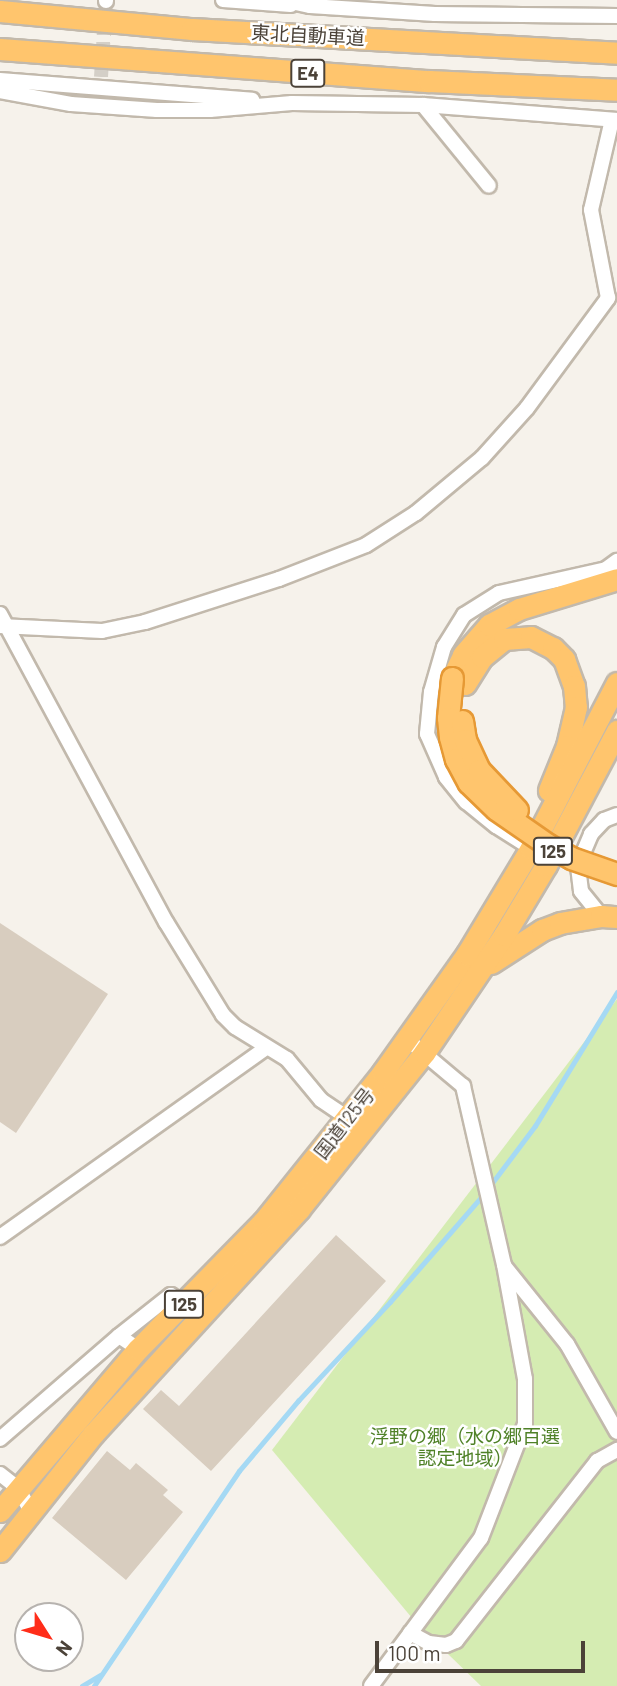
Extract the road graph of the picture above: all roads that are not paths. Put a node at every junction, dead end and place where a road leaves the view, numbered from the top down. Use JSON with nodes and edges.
{"nodes":[{"id":1,"x":223,"y":0,"type":"edge"},
{"id":2,"x":282,"y":0,"type":"edge"},
{"id":3,"x":310,"y":6,"type":"junction"},
{"id":4,"x":0,"y":11,"type":"edge"},
{"id":5,"x":617,"y":16,"type":"edge"},
{"id":6,"x":617,"y":45,"type":"edge"},
{"id":7,"x":0,"y":49,"type":"edge"},
{"id":8,"x":542,"y":49,"type":"junction"},
{"id":9,"x":617,"y":53,"type":"edge"},
{"id":10,"x":0,"y":80,"type":"edge"},
{"id":11,"x":617,"y":90,"type":"edge"},
{"id":12,"x":0,"y":91,"type":"edge"},
{"id":13,"x":292,"y":103,"type":"junction"},
{"id":14,"x":423,"y":105,"type":"junction"},
{"id":15,"x":615,"y":120,"type":"edge"},
{"id":16,"x":489,"y":186,"type":"dead end"},
{"id":17,"x":613,"y":299,"type":"edge"},
{"id":18,"x":617,"y":561,"type":"edge"},
{"id":19,"x":617,"y":579,"type":"edge"},
{"id":20,"x":0,"y":614,"type":"edge"},
{"id":21,"x":4,"y":626,"type":"edge"},
{"id":22,"x":458,"y":681,"type":"junction"},
{"id":23,"x":617,"y":683,"type":"edge"},
{"id":24,"x":617,"y":731,"type":"edge"},
{"id":25,"x":617,"y":815,"type":"edge"},
{"id":26,"x":548,"y":817,"type":"junction"},
{"id":27,"x":531,"y":848,"type":"junction"},
{"id":28,"x":617,"y":860,"type":"edge"},
{"id":29,"x":617,"y":874,"type":"edge"},
{"id":30,"x":609,"y":917,"type":"edge"},
{"id":31,"x":483,"y":968,"type":"junction"},
{"id":32,"x":407,"y":1039,"type":"junction"},
{"id":33,"x":266,"y":1048,"type":"junction"},
{"id":34,"x":424,"y":1053,"type":"junction"},
{"id":35,"x":348,"y":1118,"type":"junction"},
{"id":36,"x":1,"y":1235,"type":"edge"},
{"id":37,"x":504,"y":1265,"type":"junction"},
{"id":38,"x":184,"y":1304,"type":"junction"},
{"id":39,"x":119,"y":1336,"type":"junction"},
{"id":40,"x":138,"y":1349,"type":"junction"},
{"id":41,"x":617,"y":1432,"type":"edge"},
{"id":42,"x":0,"y":1439,"type":"edge"},
{"id":43,"x":617,"y":1450,"type":"edge"},
{"id":44,"x":0,"y":1474,"type":"edge"},
{"id":45,"x":18,"y":1488,"type":"junction"},
{"id":46,"x":1,"y":1506,"type":"edge"},
{"id":47,"x":30,"y":1510,"type":"junction"},
{"id":48,"x":0,"y":1551,"type":"edge"},
{"id":49,"x":410,"y":1633,"type":"junction"},
{"id":50,"x":371,"y":1686,"type":"edge"}],
"edges":[{"from":1,"to":3,"type":"street"},
{"from":2,"to":3,"type":"street"},
{"from":3,"to":5,"type":"street"},
{"from":4,"to":8,"type":"highway","name":"東北自動車道","number":"E4"},
{"from":6,"to":8,"type":"highway"},
{"from":7,"to":11,"type":"highway","name":"東北自動車道","number":"E4"},
{"from":8,"to":9,"type":"highway","name":"東北自動車道","number":"E4"},
{"from":10,"to":13,"type":"street"},
{"from":12,"to":13,"type":"street"},
{"from":13,"to":14,"type":"street"},
{"from":14,"to":15,"type":"street"},
{"from":14,"to":16,"type":"street"},
{"from":15,"to":17,"type":"street"},
{"from":17,"to":21,"type":"street"},
{"from":18,"to":27,"type":"street"},
{"from":19,"to":22,"type":"highway"},
{"from":20,"to":21,"type":"street"},
{"from":21,"to":33,"type":"street"},
{"from":22,"to":26,"type":"highway"},
{"from":22,"to":28,"type":"highway","bridge":true},
{"from":22,"to":29,"type":"highway","bridge":true},
{"from":23,"to":26,"type":"highway","name":"国道125号","number":"125"},
{"from":24,"to":31,"type":"highway","name":"国道125号","number":"125"},
{"from":25,"to":30,"type":"street"},
{"from":26,"to":27,"type":"highway","name":"国道125号","number":"125"},
{"from":27,"to":32,"type":"highway","name":"国道125号","number":"125"},
{"from":30,"to":31,"type":"highway"},
{"from":31,"to":34,"type":"highway","name":"国道125号","number":"125"},
{"from":32,"to":34,"type":"street"},
{"from":32,"to":35,"type":"highway","name":"国道125号","number":"125"},
{"from":33,"to":35,"type":"street"},
{"from":33,"to":36,"type":"street"},
{"from":34,"to":37,"type":"street"},
{"from":34,"to":47,"type":"highway","name":"国道125号","number":"125"},
{"from":35,"to":38,"type":"highway","name":"国道125号","number":"125"},
{"from":37,"to":41,"type":"street"},
{"from":37,"to":49,"type":"street"},
{"from":38,"to":39,"type":"street"},
{"from":38,"to":40,"type":"highway","name":"国道125号","number":"125"},
{"from":39,"to":40,"type":"street"},
{"from":39,"to":42,"type":"street"},
{"from":40,"to":45,"type":"highway","name":"国道125号","number":"125"},
{"from":43,"to":49,"type":"street"},
{"from":44,"to":45,"type":"street"},
{"from":45,"to":46,"type":"highway","name":"国道125号","number":"125"},
{"from":45,"to":47,"type":"street"},
{"from":46,"to":47,"type":"street"},
{"from":47,"to":48,"type":"highway","name":"国道125号","number":"125"},
{"from":49,"to":50,"type":"street"}]}
